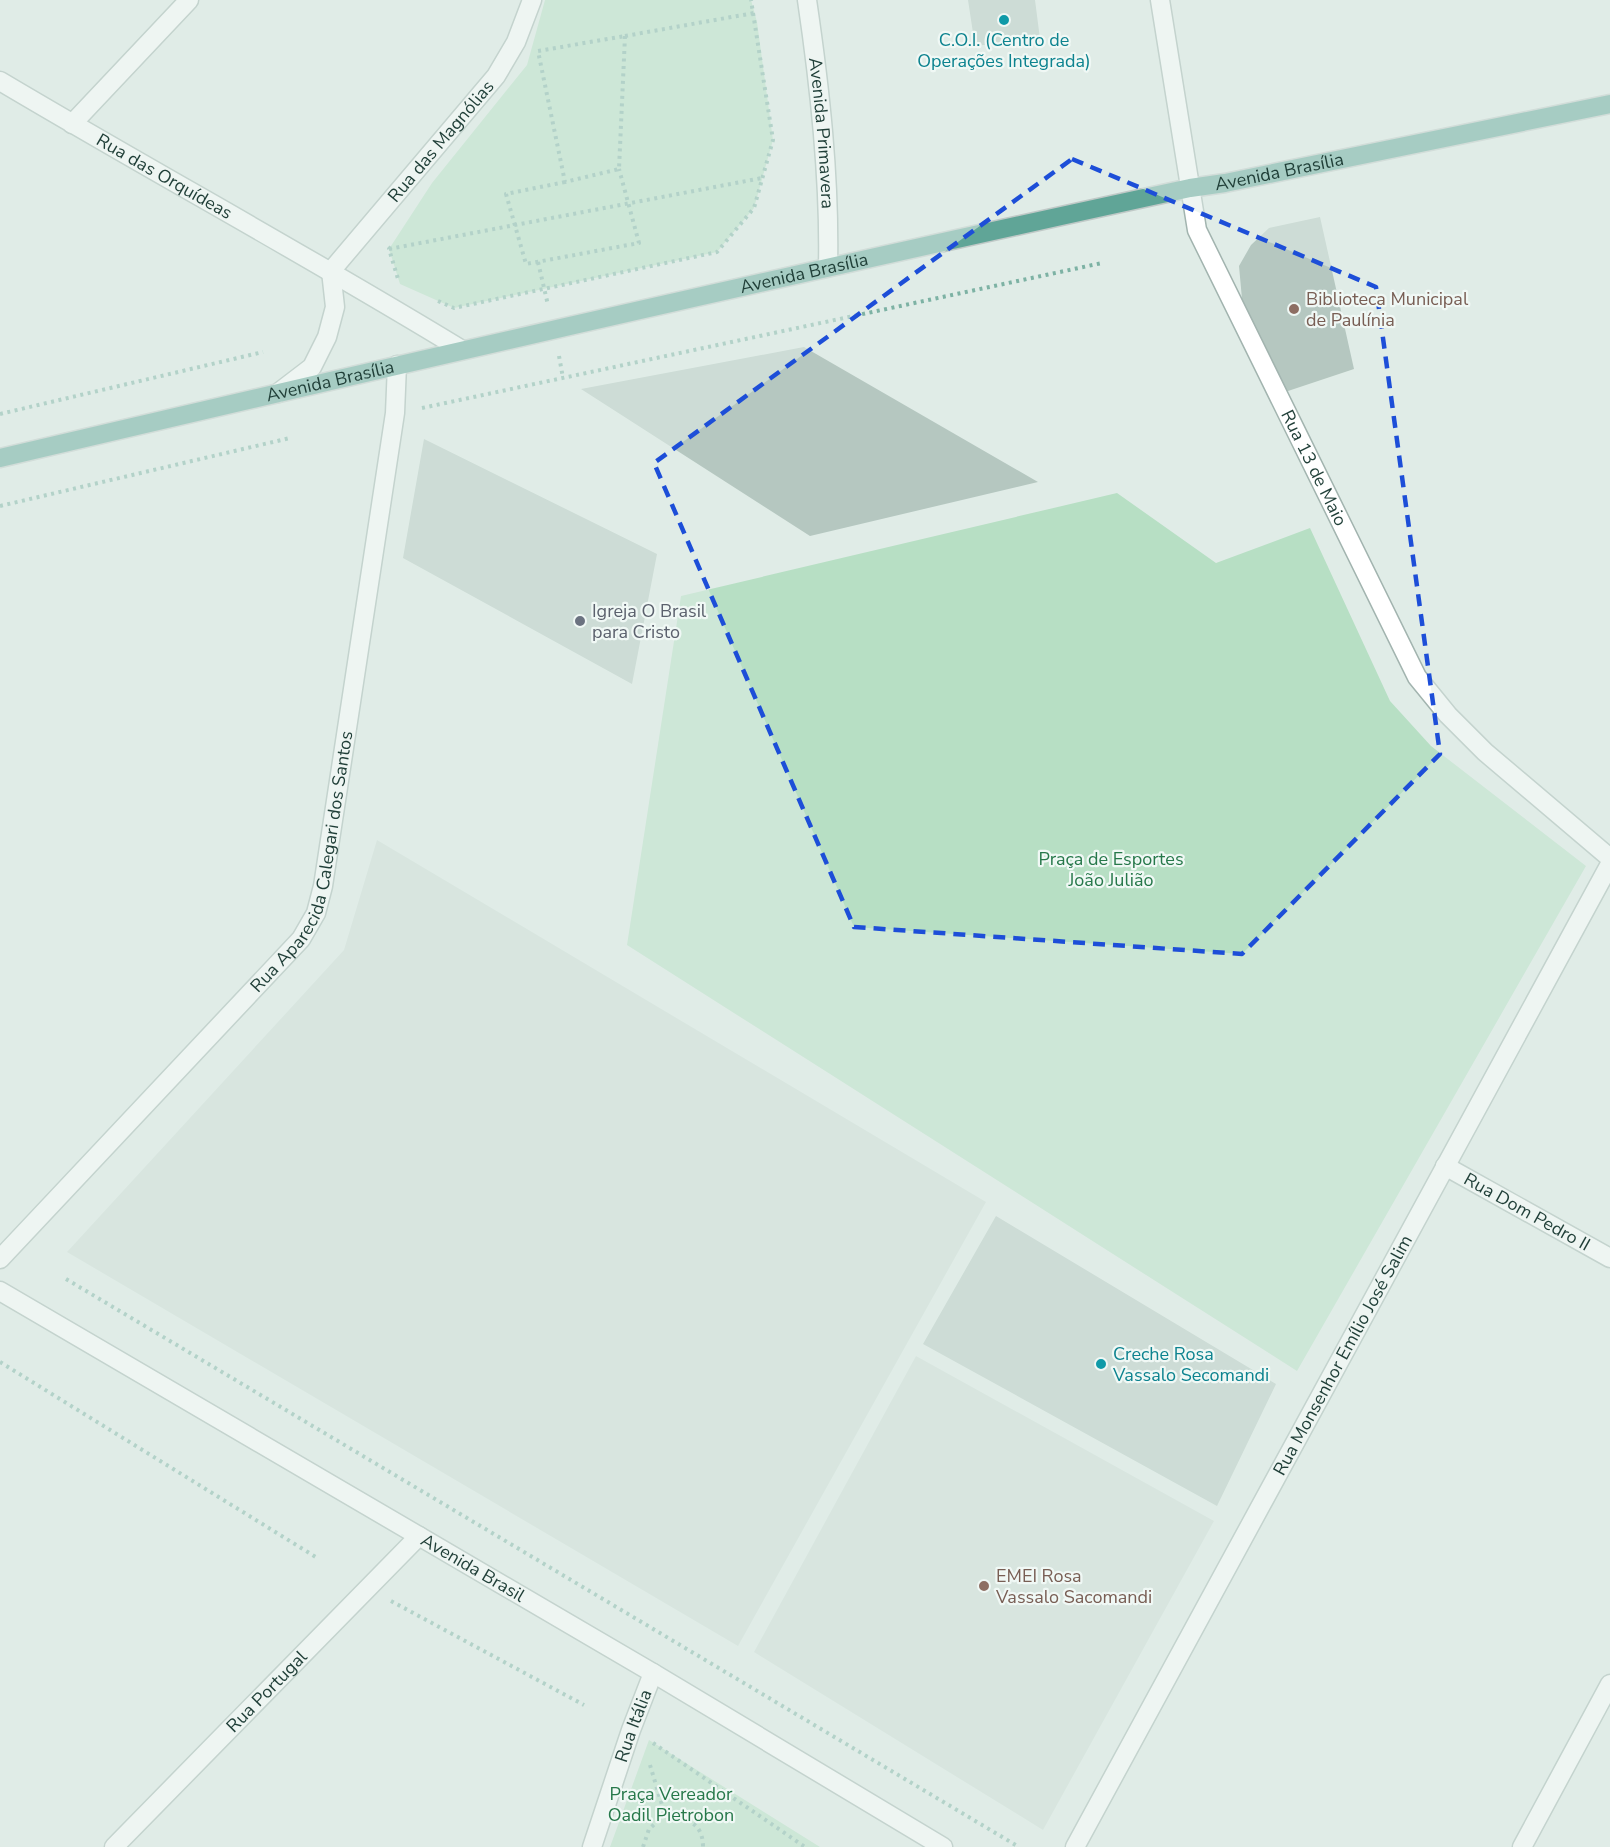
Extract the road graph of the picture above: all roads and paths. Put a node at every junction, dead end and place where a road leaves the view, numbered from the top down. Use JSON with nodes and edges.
{"nodes":[{"id":1,"x":189,"y":0,"type":"edge"},
{"id":2,"x":532,"y":0,"type":"edge"},
{"id":3,"x":751,"y":0,"type":"edge"},
{"id":4,"x":807,"y":0,"type":"edge"},
{"id":5,"x":1160,"y":0,"type":"edge"},
{"id":6,"x":754,"y":12,"type":"junction"},
{"id":7,"x":625,"y":36,"type":"junction"},
{"id":8,"x":0,"y":81,"type":"edge"},
{"id":9,"x":1610,"y":104,"type":"edge"},
{"id":10,"x":72,"y":124,"type":"junction"},
{"id":11,"x":619,"y":170,"type":"junction"},
{"id":12,"x":763,"y":178,"type":"dead end"},
{"id":13,"x":565,"y":182,"type":"junction"},
{"id":14,"x":1190,"y":188,"type":"junction"},
{"id":15,"x":628,"y":204,"type":"junction"},
{"id":16,"x":516,"y":226,"type":"junction"},
{"id":17,"x":396,"y":240,"type":"dead end"},
{"id":18,"x":389,"y":249,"type":"junction"},
{"id":19,"x":1102,"y":263,"type":"dead end"},
{"id":20,"x":828,"y":267,"type":"junction"},
{"id":21,"x":331,"y":271,"type":"junction"},
{"id":22,"x":400,"y":284,"type":"dead end"},
{"id":23,"x":433,"y":298,"type":"dead end"},
{"id":24,"x":462,"y":350,"type":"junction"},
{"id":25,"x":263,"y":352,"type":"dead end"},
{"id":26,"x":397,"y":365,"type":"junction"},
{"id":27,"x":278,"y":393,"type":"junction"},
{"id":28,"x":395,"y":413,"type":"junction"},
{"id":29,"x":0,"y":414,"type":"edge"},
{"id":30,"x":290,"y":438,"type":"dead end"},
{"id":31,"x":0,"y":458,"type":"edge"},
{"id":32,"x":0,"y":506,"type":"edge"},
{"id":33,"x":1610,"y":858,"type":"edge"},
{"id":34,"x":1610,"y":864,"type":"edge"},
{"id":35,"x":1445,"y":1166,"type":"junction"},
{"id":36,"x":1610,"y":1258,"type":"edge"},
{"id":37,"x":0,"y":1259,"type":"edge"},
{"id":38,"x":66,"y":1279,"type":"dead end"},
{"id":39,"x":0,"y":1291,"type":"edge"},
{"id":40,"x":0,"y":1362,"type":"edge"},
{"id":41,"x":419,"y":1536,"type":"junction"},
{"id":42,"x":319,"y":1559,"type":"dead end"},
{"id":43,"x":391,"y":1601,"type":"dead end"},
{"id":44,"x":653,"y":1673,"type":"junction"},
{"id":45,"x":1610,"y":1684,"type":"edge"},
{"id":46,"x":584,"y":1705,"type":"dead end"},
{"id":47,"x":649,"y":1740,"type":"dead end"},
{"id":48,"x":648,"y":1761,"type":"dead end"},
{"id":49,"x":665,"y":1815,"type":"junction"},
{"id":50,"x":114,"y":1847,"type":"edge"},
{"id":51,"x":592,"y":1847,"type":"edge"},
{"id":52,"x":643,"y":1847,"type":"edge"},
{"id":53,"x":703,"y":1847,"type":"edge"},
{"id":54,"x":805,"y":1847,"type":"edge"},
{"id":55,"x":943,"y":1847,"type":"edge"},
{"id":56,"x":1019,"y":1847,"type":"edge"},
{"id":57,"x":1075,"y":1847,"type":"edge"},
{"id":58,"x":1522,"y":1847,"type":"edge"}],
"edges":[{"from":1,"to":10,"type":"street"},
{"from":2,"to":21,"type":"street","name":"Rua das Magnólias"},
{"from":3,"to":6,"type":"path"},
{"from":4,"to":20,"type":"street","name":"Avenida Primavera"},
{"from":5,"to":14,"type":"street","name":"Rua 13 de Maio"},
{"from":6,"to":7,"type":"path"},
{"from":6,"to":23,"type":"path"},
{"from":7,"to":11,"type":"path"},
{"from":7,"to":13,"type":"path"},
{"from":8,"to":10,"type":"street","name":"Rua das Orquídeas"},
{"from":9,"to":14,"type":"main road","name":"Avenida Brasília"},
{"from":10,"to":21,"type":"street","name":"Rua das Orquídeas"},
{"from":11,"to":13,"type":"path"},
{"from":11,"to":15,"type":"path"},
{"from":12,"to":15,"type":"path"},
{"from":13,"to":16,"type":"path"},
{"from":14,"to":20,"type":"main road","name":"Avenida Brasília"},
{"from":14,"to":33,"type":"street","name":"Rua 13 de Maio"},
{"from":15,"to":16,"type":"path"},
{"from":15,"to":16,"type":"path"},
{"from":16,"to":18,"type":"path"},
{"from":17,"to":18,"type":"path"},
{"from":18,"to":22,"type":"path"},
{"from":19,"to":28,"type":"path"},
{"from":20,"to":24,"type":"main road","name":"Avenida Brasília"},
{"from":21,"to":24,"type":"street","name":"Rua das Orquídeas"},
{"from":21,"to":27,"type":"street"},
{"from":24,"to":26,"type":"main road","name":"Avenida Brasília"},
{"from":25,"to":29,"type":"path"},
{"from":26,"to":27,"type":"main road","name":"Avenida Brasília"},
{"from":26,"to":28,"type":"street","name":"Rua Aparecida Calegari dos Santos"},
{"from":27,"to":31,"type":"main road","name":"Avenida Brasília"},
{"from":28,"to":37,"type":"street","name":"Rua Aparecida Calegari dos Santos"},
{"from":30,"to":32,"type":"path"},
{"from":34,"to":35,"type":"street","name":"Rua Monsenhor Emílio José Salim"},
{"from":35,"to":36,"type":"street","name":"Rua Dom Pedro II"},
{"from":35,"to":57,"type":"street","name":"Rua Monsenhor Emílio José Salim"},
{"from":38,"to":56,"type":"path"},
{"from":39,"to":41,"type":"street","name":"Avenida Brasil"},
{"from":40,"to":42,"type":"path"},
{"from":41,"to":44,"type":"street","name":"Avenida Brasil"},
{"from":41,"to":50,"type":"street","name":"Rua Portugal"},
{"from":43,"to":46,"type":"path"},
{"from":44,"to":51,"type":"street","name":"Rua Itália"},
{"from":44,"to":55,"type":"street","name":"Avenida Brasil"},
{"from":45,"to":58,"type":"street"},
{"from":47,"to":54,"type":"path"},
{"from":48,"to":49,"type":"path"},
{"from":49,"to":52,"type":"path"},
{"from":49,"to":53,"type":"path"}]}
